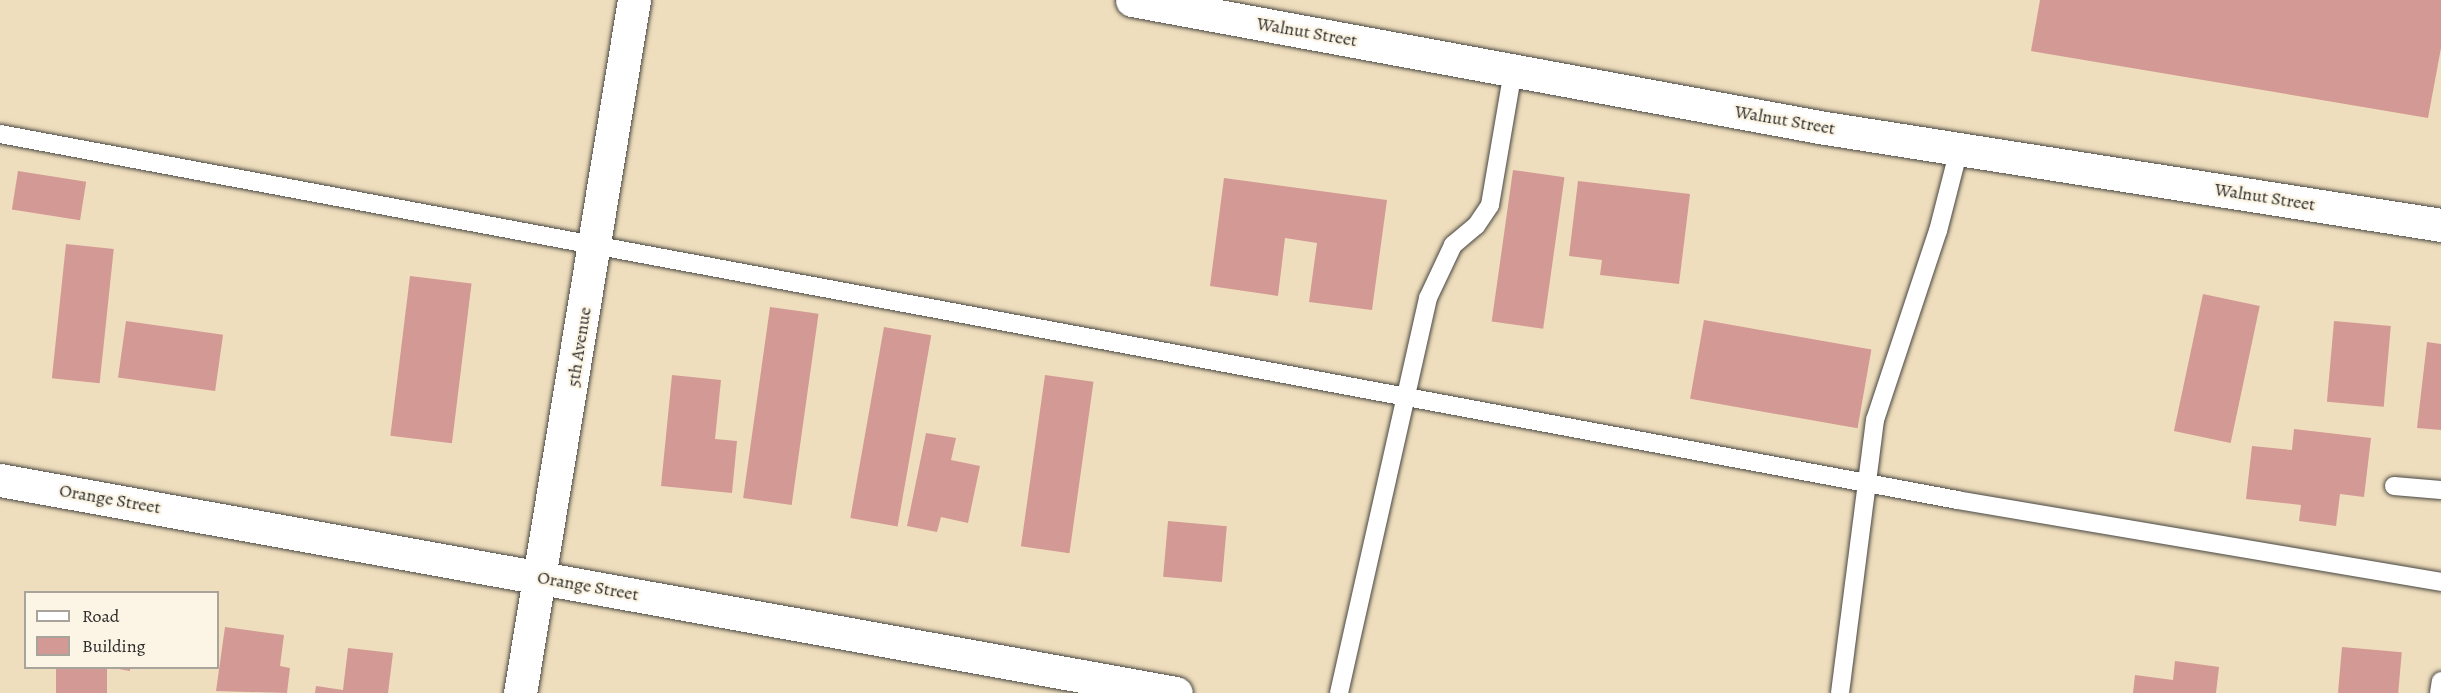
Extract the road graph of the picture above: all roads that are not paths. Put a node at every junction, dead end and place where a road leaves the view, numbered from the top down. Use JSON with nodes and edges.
{"nodes":[{"id":1,"x":634,"y":0,"type":"edge"},
{"id":2,"x":1132,"y":0,"type":"edge"},
{"id":3,"x":1513,"y":70,"type":"junction"},
{"id":4,"x":0,"y":134,"type":"edge"},
{"id":5,"x":1959,"y":149,"type":"junction"},
{"id":6,"x":2441,"y":225,"type":"edge"},
{"id":7,"x":595,"y":245,"type":"junction"},
{"id":8,"x":1404,"y":396,"type":"junction"},
{"id":9,"x":0,"y":480,"type":"edge"},
{"id":10,"x":1869,"y":483,"type":"junction"},
{"id":11,"x":2394,"y":486,"type":"dead end"},
{"id":12,"x":2441,"y":490,"type":"edge"},
{"id":13,"x":542,"y":578,"type":"junction"},
{"id":14,"x":2441,"y":582,"type":"edge"},
{"id":15,"x":2441,"y":681,"type":"edge"},
{"id":16,"x":520,"y":693,"type":"edge"},
{"id":17,"x":1176,"y":693,"type":"edge"},
{"id":18,"x":1338,"y":693,"type":"edge"},
{"id":19,"x":1840,"y":693,"type":"edge"},
{"id":20,"x":2439,"y":693,"type":"edge"}],
"edges":[{"from":1,"to":7,"type":"street","name":"5th Avenue"},
{"from":2,"to":3,"type":"street","name":"Walnut Street"},
{"from":3,"to":5,"type":"street","name":"Walnut Street"},
{"from":3,"to":8,"type":"lane"},
{"from":4,"to":7,"type":"lane"},
{"from":5,"to":6,"type":"street","name":"Walnut Street"},
{"from":5,"to":10,"type":"lane"},
{"from":7,"to":8,"type":"lane"},
{"from":7,"to":13,"type":"street","name":"5th Avenue"},
{"from":8,"to":10,"type":"lane"},
{"from":8,"to":18,"type":"lane"},
{"from":9,"to":13,"type":"street","name":"Orange Street"},
{"from":10,"to":14,"type":"lane"},
{"from":10,"to":19,"type":"lane"},
{"from":11,"to":12,"type":"lane"},
{"from":13,"to":16,"type":"street","name":"5th Avenue"},
{"from":13,"to":17,"type":"street","name":"Orange Street"},
{"from":15,"to":20,"type":"lane"}]}
